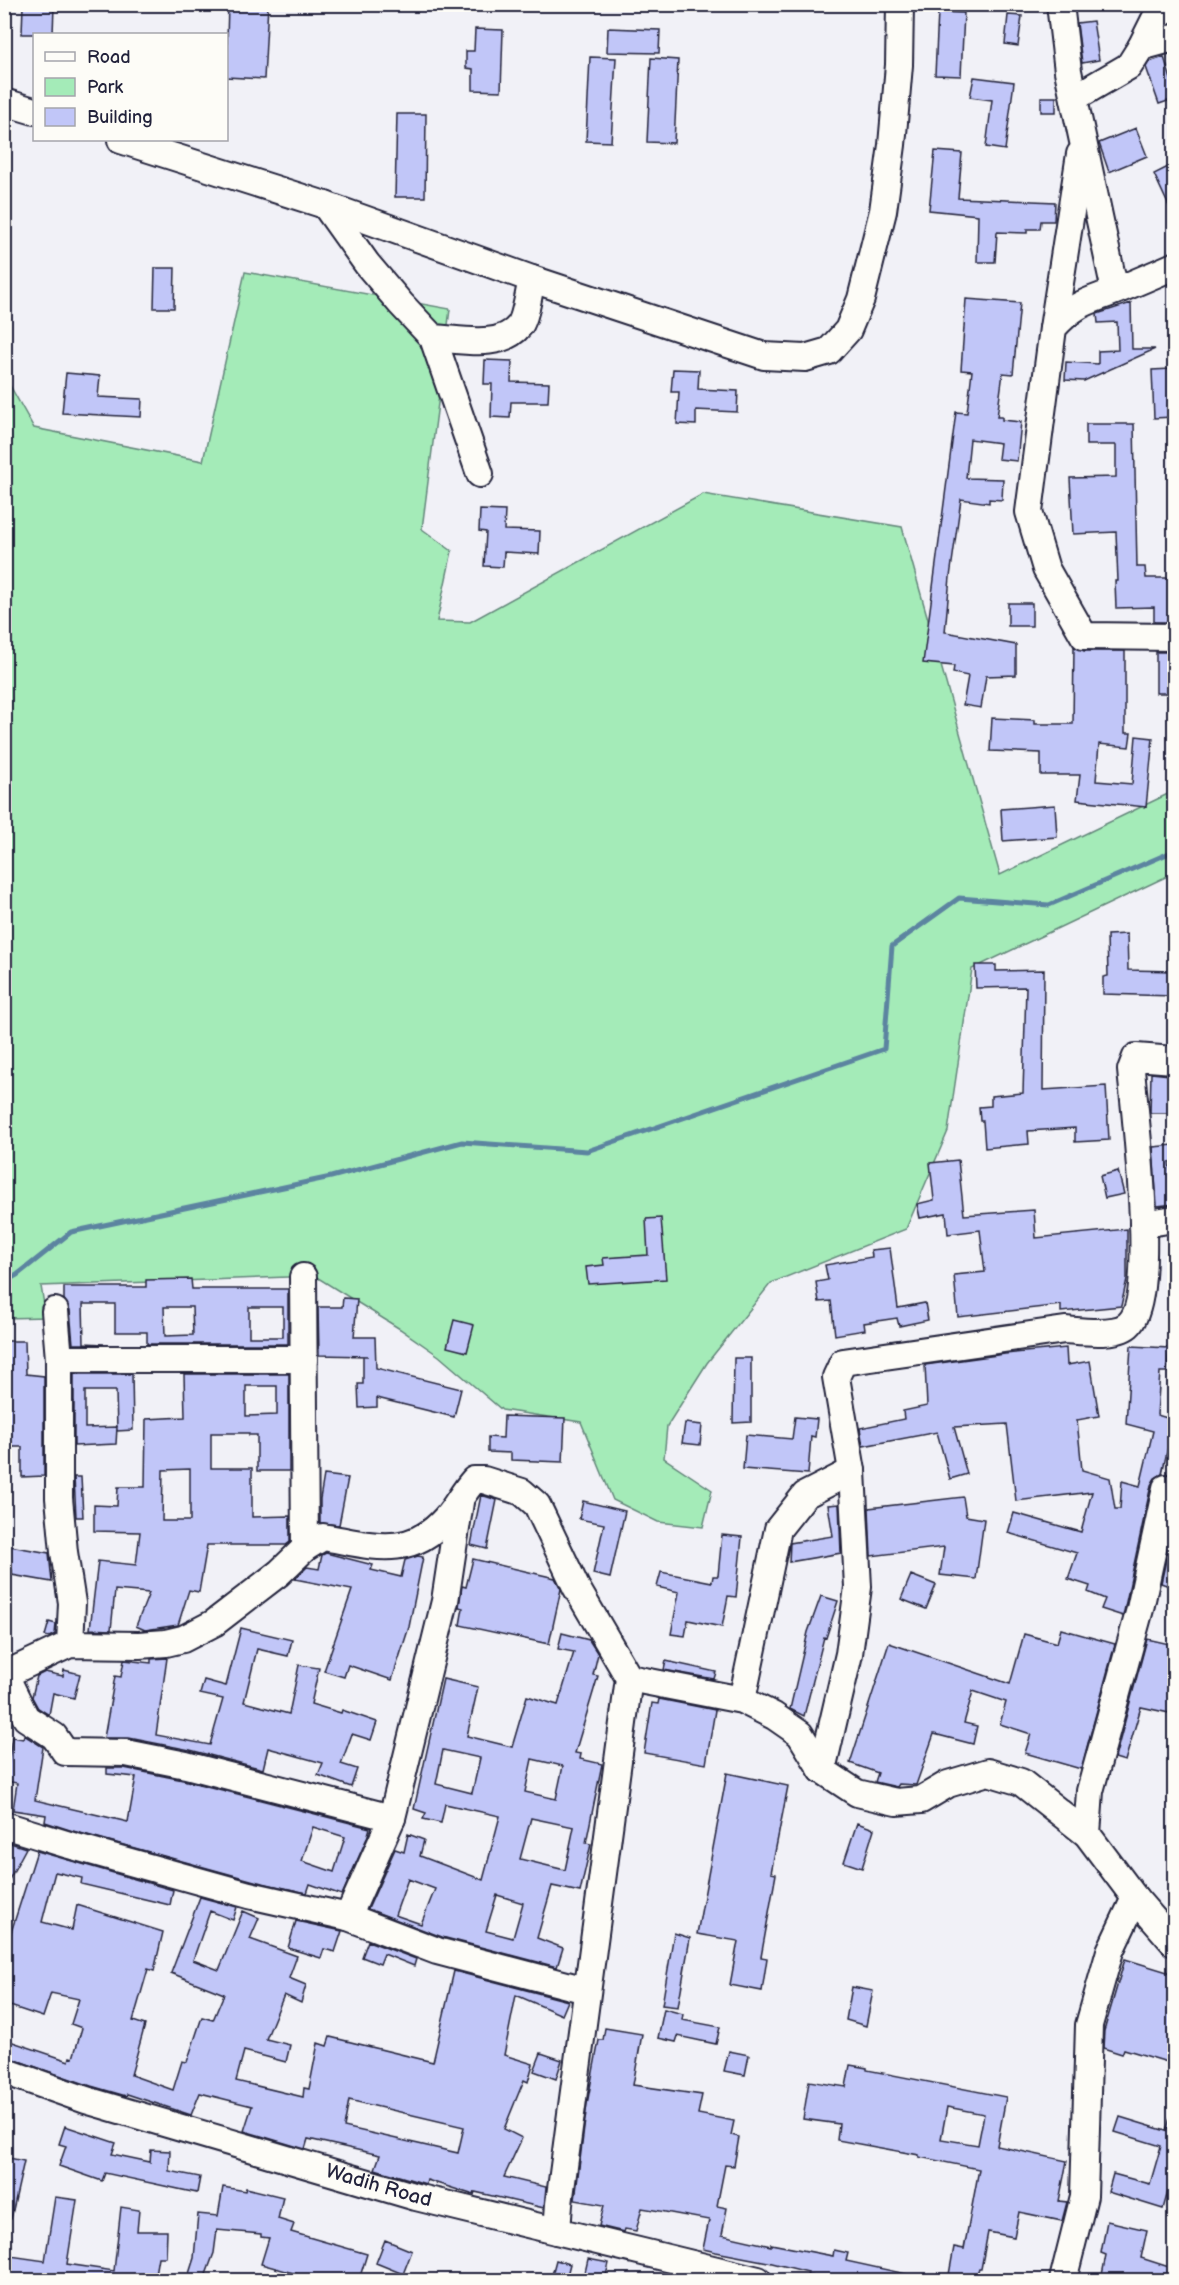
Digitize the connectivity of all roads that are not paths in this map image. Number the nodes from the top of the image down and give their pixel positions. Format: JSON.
{"nodes":[{"id":1,"x":900,"y":4,"type":"edge"},
{"id":2,"x":1060,"y":4,"type":"edge"},
{"id":3,"x":1173,"y":4,"type":"edge"},
{"id":4,"x":1174,"y":38,"type":"edge"},
{"id":5,"x":1142,"y":47,"type":"junction"},
{"id":6,"x":1074,"y":98,"type":"junction"},
{"id":7,"x":4,"y":102,"type":"edge"},
{"id":8,"x":33,"y":111,"type":"edge"},
{"id":9,"x":1082,"y":136,"type":"junction"},
{"id":10,"x":125,"y":141,"type":"edge"},
{"id":11,"x":324,"y":205,"type":"junction"},
{"id":12,"x":1174,"y":266,"type":"edge"},
{"id":13,"x":532,"y":279,"type":"junction"},
{"id":14,"x":1115,"y":291,"type":"junction"},
{"id":15,"x":1053,"y":328,"type":"junction"},
{"id":16,"x":434,"y":338,"type":"junction"},
{"id":17,"x":480,"y":474,"type":"dead end"},
{"id":18,"x":1174,"y":637,"type":"edge"},
{"id":19,"x":1174,"y":1060,"type":"edge"},
{"id":20,"x":1174,"y":1219,"type":"edge"},
{"id":21,"x":1143,"y":1224,"type":"junction"},
{"id":22,"x":303,"y":1277,"type":"dead end"},
{"id":23,"x":55,"y":1311,"type":"dead end"},
{"id":24,"x":59,"y":1359,"type":"junction"},
{"id":25,"x":304,"y":1359,"type":"junction"},
{"id":26,"x":852,"y":1471,"type":"junction"},
{"id":27,"x":1166,"y":1488,"type":"dead end"},
{"id":28,"x":460,"y":1498,"type":"junction"},
{"id":29,"x":305,"y":1548,"type":"junction"},
{"id":30,"x":70,"y":1644,"type":"junction"},
{"id":31,"x":5,"y":1675,"type":"edge"},
{"id":32,"x":629,"y":1678,"type":"junction"},
{"id":33,"x":742,"y":1700,"type":"junction"},
{"id":34,"x":822,"y":1770,"type":"junction"},
{"id":35,"x":392,"y":1818,"type":"junction"},
{"id":36,"x":4,"y":1824,"type":"edge"},
{"id":37,"x":1087,"y":1834,"type":"junction"},
{"id":38,"x":1135,"y":1898,"type":"junction"},
{"id":39,"x":348,"y":1917,"type":"junction"},
{"id":40,"x":1174,"y":1943,"type":"edge"},
{"id":41,"x":586,"y":1990,"type":"junction"},
{"id":42,"x":4,"y":2071,"type":"edge"},
{"id":43,"x":557,"y":2231,"type":"junction"},
{"id":44,"x":758,"y":2280,"type":"edge"},
{"id":45,"x":1063,"y":2280,"type":"edge"}],
"edges":[{"from":1,"to":13,"type":"street"},
{"from":2,"to":6,"type":"street"},
{"from":3,"to":5,"type":"street"},
{"from":4,"to":5,"type":"street"},
{"from":5,"to":6,"type":"street"},
{"from":6,"to":9,"type":"street"},
{"from":7,"to":8,"type":"street"},
{"from":9,"to":14,"type":"street"},
{"from":9,"to":15,"type":"street"},
{"from":10,"to":11,"type":"street"},
{"from":11,"to":13,"type":"street"},
{"from":11,"to":16,"type":"street"},
{"from":12,"to":14,"type":"street"},
{"from":13,"to":16,"type":"street"},
{"from":14,"to":15,"type":"street"},
{"from":15,"to":18,"type":"street"},
{"from":16,"to":17,"type":"street"},
{"from":19,"to":21,"type":"street"},
{"from":20,"to":21,"type":"street"},
{"from":21,"to":26,"type":"street"},
{"from":22,"to":25,"type":"street"},
{"from":23,"to":24,"type":"street"},
{"from":24,"to":25,"type":"street"},
{"from":24,"to":30,"type":"street"},
{"from":25,"to":29,"type":"street"},
{"from":26,"to":33,"type":"street"},
{"from":26,"to":34,"type":"street"},
{"from":27,"to":37,"type":"street"},
{"from":28,"to":29,"type":"street"},
{"from":28,"to":32,"type":"street"},
{"from":28,"to":35,"type":"street"},
{"from":29,"to":30,"type":"street"},
{"from":30,"to":31,"type":"street"},
{"from":31,"to":35,"type":"street"},
{"from":32,"to":33,"type":"street"},
{"from":32,"to":41,"type":"street"},
{"from":33,"to":34,"type":"street"},
{"from":34,"to":37,"type":"street"},
{"from":35,"to":39,"type":"street"},
{"from":36,"to":39,"type":"street"},
{"from":37,"to":38,"type":"street"},
{"from":38,"to":40,"type":"street"},
{"from":38,"to":45,"type":"street"},
{"from":39,"to":41,"type":"street"},
{"from":41,"to":43,"type":"street"},
{"from":42,"to":43,"type":"street","name":"Wadih Road"},
{"from":43,"to":44,"type":"street","name":"Wadih Road"}]}
